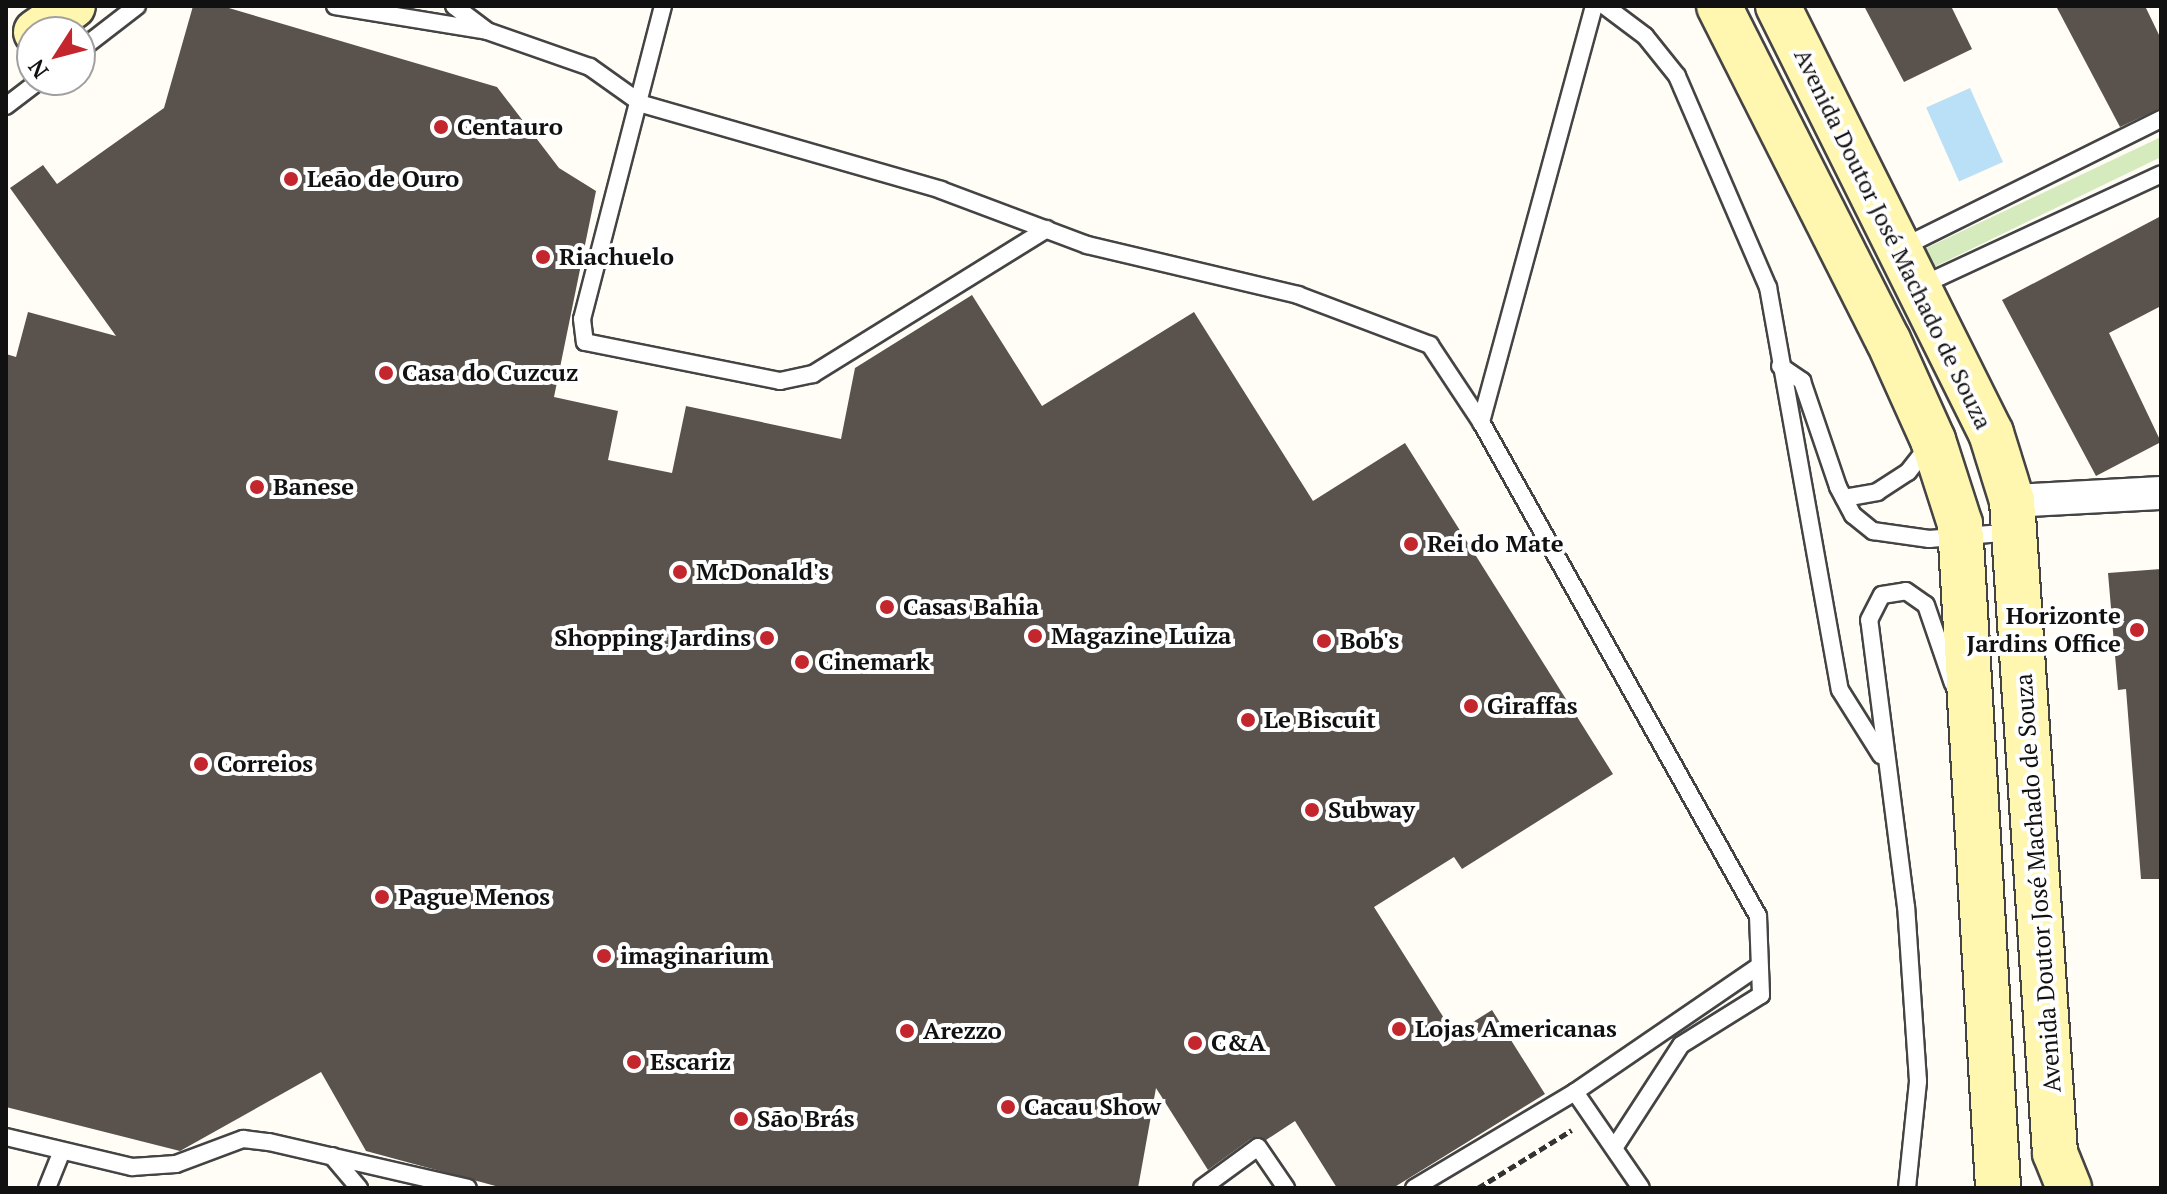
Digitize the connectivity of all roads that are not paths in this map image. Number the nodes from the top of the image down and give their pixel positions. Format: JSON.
{"nodes":[{"id":1,"x":24,"y":6,"type":"edge"},
{"id":2,"x":137,"y":6,"type":"edge"},
{"id":3,"x":335,"y":6,"type":"edge"},
{"id":4,"x":454,"y":6,"type":"edge"},
{"id":5,"x":663,"y":6,"type":"edge"},
{"id":6,"x":1594,"y":6,"type":"edge"},
{"id":7,"x":1605,"y":6,"type":"edge"},
{"id":8,"x":1719,"y":6,"type":"edge"},
{"id":9,"x":1778,"y":6,"type":"edge"},
{"id":10,"x":6,"y":20,"type":"edge"},
{"id":11,"x":487,"y":31,"type":"junction"},
{"id":12,"x":96,"y":38,"type":"edge"},
{"id":13,"x":642,"y":104,"type":"junction"},
{"id":14,"x":2161,"y":119,"type":"edge"},
{"id":15,"x":2161,"y":174,"type":"edge"},
{"id":16,"x":1047,"y":229,"type":"junction"},
{"id":17,"x":1897,"y":249,"type":"junction"},
{"id":18,"x":1917,"y":288,"type":"junction"},
{"id":19,"x":1780,"y":366,"type":"junction"},
{"id":20,"x":1481,"y":422,"type":"junction"},
{"id":21,"x":1933,"y":440,"type":"junction"},
{"id":22,"x":2161,"y":493,"type":"edge"},
{"id":23,"x":1844,"y":498,"type":"junction"},
{"id":24,"x":2015,"y":517,"type":"junction"},
{"id":25,"x":1961,"y":540,"type":"junction"},
{"id":26,"x":1971,"y":733,"type":"junction"},
{"id":27,"x":1881,"y":755,"type":"junction"},
{"id":28,"x":1759,"y":966,"type":"junction"},
{"id":29,"x":1575,"y":1092,"type":"junction"},
{"id":30,"x":6,"y":1137,"type":"edge"},
{"id":31,"x":1616,"y":1145,"type":"junction"},
{"id":32,"x":61,"y":1153,"type":"junction"},
{"id":33,"x":332,"y":1156,"type":"junction"},
{"id":34,"x":47,"y":1188,"type":"edge"},
{"id":35,"x":359,"y":1188,"type":"edge"},
{"id":36,"x":468,"y":1188,"type":"edge"},
{"id":37,"x":1202,"y":1188,"type":"edge"},
{"id":38,"x":1286,"y":1188,"type":"edge"},
{"id":39,"x":1414,"y":1188,"type":"edge"},
{"id":40,"x":1641,"y":1188,"type":"edge"},
{"id":41,"x":1907,"y":1188,"type":"edge"},
{"id":42,"x":1998,"y":1188,"type":"edge"},
{"id":43,"x":2069,"y":1188,"type":"edge"}],
"edges":[{"from":1,"to":10,"type":"street"},
{"from":2,"to":12,"type":"lane"},
{"from":3,"to":11,"type":"lane"},
{"from":4,"to":11,"type":"lane"},
{"from":5,"to":13,"type":"lane"},
{"from":6,"to":20,"type":"lane"},
{"from":7,"to":19,"type":"lane"},
{"from":8,"to":21,"type":"street","name":"Avenida Doutor José Machado de Souza"},
{"from":9,"to":17,"type":"street","name":"Avenida Doutor José Machado de Souza"},
{"from":11,"to":13,"type":"lane"},
{"from":13,"to":16,"type":"lane"},
{"from":13,"to":16,"type":"lane"},
{"from":14,"to":17,"type":"lane"},
{"from":15,"to":18,"type":"lane"},
{"from":16,"to":20,"type":"lane"},
{"from":17,"to":18,"type":"street","name":"Avenida Doutor José Machado de Souza"},
{"from":18,"to":24,"type":"street","name":"Avenida Doutor José Machado de Souza"},
{"from":19,"to":23,"type":"lane"},
{"from":19,"to":27,"type":"lane"},
{"from":20,"to":28,"type":"lane"},
{"from":21,"to":23,"type":"lane"},
{"from":21,"to":25,"type":"street","name":"Avenida Doutor José Machado de Souza"},
{"from":22,"to":24,"type":"street"},
{"from":23,"to":25,"type":"lane"},
{"from":24,"to":25,"type":"lane"},
{"from":24,"to":43,"type":"street","name":"Avenida Doutor José Machado de Souza"},
{"from":25,"to":26,"type":"street","name":"Avenida Doutor José Machado de Souza"},
{"from":26,"to":27,"type":"lane"},
{"from":26,"to":42,"type":"street","name":"Avenida Doutor José Machado de Souza"},
{"from":27,"to":41,"type":"lane"},
{"from":28,"to":29,"type":"lane"},
{"from":28,"to":31,"type":"lane"},
{"from":29,"to":31,"type":"lane"},
{"from":29,"to":39,"type":"lane"},
{"from":30,"to":32,"type":"lane"},
{"from":31,"to":40,"type":"lane"},
{"from":32,"to":33,"type":"lane"},
{"from":32,"to":34,"type":"lane"},
{"from":33,"to":35,"type":"lane"},
{"from":33,"to":36,"type":"lane"},
{"from":37,"to":38,"type":"lane"}]}
